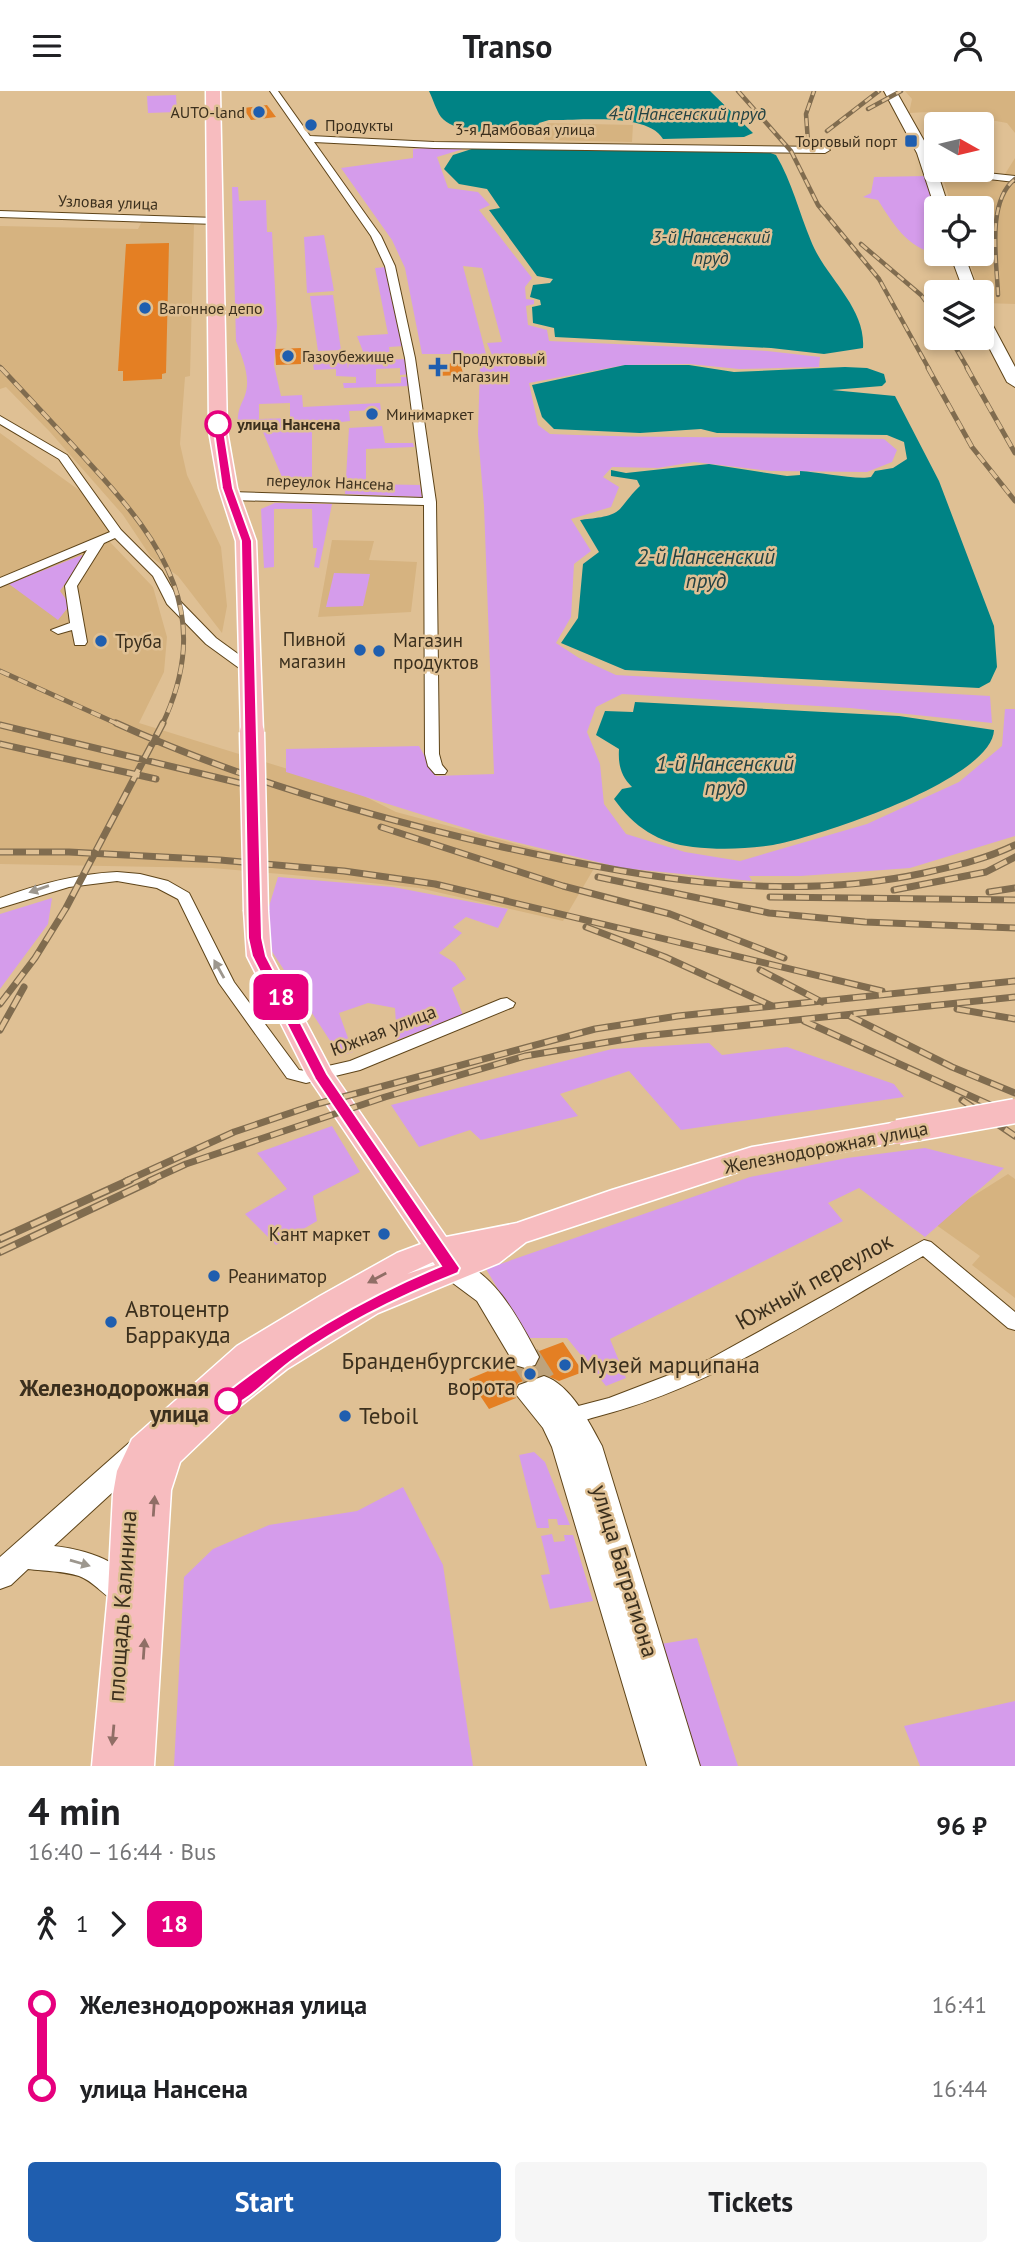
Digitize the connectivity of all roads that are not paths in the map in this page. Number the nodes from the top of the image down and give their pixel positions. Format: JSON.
{"nodes":[{"id":1,"x":213,"y":91,"type":"edge"},
{"id":2,"x":274,"y":91,"type":"edge"},
{"id":3,"x":890,"y":91,"type":"edge"},
{"id":4,"x":309,"y":139,"type":"junction"},
{"id":5,"x":825,"y":150,"type":"dead end"},
{"id":6,"x":924,"y":158,"type":"edge"},
{"id":7,"x":994,"y":177,"type":"edge"},
{"id":8,"x":1015,"y":179,"type":"edge"},
{"id":9,"x":0,"y":215,"type":"edge"},
{"id":10,"x":216,"y":221,"type":"junction"},
{"id":11,"x":994,"y":343,"type":"edge"},
{"id":12,"x":1015,"y":382,"type":"edge"},
{"id":13,"x":0,"y":419,"type":"edge"},
{"id":14,"x":230,"y":496,"type":"junction"},
{"id":15,"x":429,"y":502,"type":"junction"},
{"id":16,"x":117,"y":533,"type":"junction"},
{"id":17,"x":97,"y":543,"type":"junction"},
{"id":18,"x":0,"y":583,"type":"edge"},
{"id":19,"x":77,"y":625,"type":"junction"},
{"id":20,"x":58,"y":630,"type":"dead end"},
{"id":21,"x":80,"y":642,"type":"dead end"},
{"id":22,"x":251,"y":670,"type":"junction"},
{"id":23,"x":440,"y":771,"type":"dead end"},
{"id":24,"x":0,"y":903,"type":"edge"},
{"id":25,"x":507,"y":1003,"type":"dead end"},
{"id":26,"x":313,"y":1076,"type":"junction"},
{"id":27,"x":1015,"y":1111,"type":"edge"},
{"id":28,"x":445,"y":1258,"type":"junction"},
{"id":29,"x":1015,"y":1323,"type":"edge"},
{"id":30,"x":518,"y":1360,"type":"tunnel mouth"},
{"id":31,"x":570,"y":1416,"type":"junction"},
{"id":32,"x":156,"y":1451,"type":"junction"},
{"id":33,"x":24,"y":1556,"type":"junction"},
{"id":34,"x":0,"y":1576,"type":"edge"},
{"id":35,"x":125,"y":1593,"type":"junction"},
{"id":36,"x":110,"y":1766,"type":"edge"},
{"id":37,"x":136,"y":1766,"type":"edge"},
{"id":38,"x":664,"y":1766,"type":"edge"},
{"id":39,"x":683,"y":1766,"type":"edge"}],
"edges":[{"from":1,"to":10,"type":"main road"},
{"from":2,"to":4,"type":"street"},
{"from":3,"to":6,"type":"main road"},
{"from":4,"to":5,"type":"street","name":"3-я Дамбовая улица"},
{"from":4,"to":15,"type":"street"},
{"from":7,"to":8,"type":"street"},
{"from":9,"to":10,"type":"street","name":"Узловая улица"},
{"from":10,"to":14,"type":"main road"},
{"from":11,"to":12,"type":"main road"},
{"from":13,"to":16,"type":"street"},
{"from":14,"to":15,"type":"street","name":"переулок Нансена"},
{"from":14,"to":22,"type":"main road"},
{"from":15,"to":23,"type":"street"},
{"from":16,"to":17,"type":"street"},
{"from":16,"to":22,"type":"street"},
{"from":17,"to":18,"type":"street"},
{"from":17,"to":19,"type":"street"},
{"from":19,"to":20,"type":"street"},
{"from":19,"to":21,"type":"street"},
{"from":22,"to":26,"type":"main road","bridge":true},
{"from":26,"to":24,"type":"street","one_way":true},
{"from":25,"to":26,"type":"street","name":"Южная улица"},
{"from":26,"to":28,"type":"main road"},
{"from":27,"to":28,"type":"main road","name":"Железнодорожная улица","bridge":true},
{"from":28,"to":30,"type":"main road"},
{"from":28,"to":32,"type":"main road","name":"Железнодорожная улица"},
{"from":29,"to":31,"type":"street","name":"Южный переулок"},
{"from":31,"to":38,"type":"main road","name":"улица Багратиона"},
{"from":31,"to":39,"type":"main road","name":"улица Багратиона"},
{"from":32,"to":33,"type":"main road","name":"Железнодорожная улица"},
{"from":32,"to":35,"type":"main road","name":"площадь Калинина"},
{"from":37,"to":32,"type":"main road","name":"площадь Калинина","one_way":true},
{"from":33,"to":34,"type":"street","name":"Железнодорожная улица"},
{"from":33,"to":35,"type":"main road","one_way":true},
{"from":35,"to":36,"type":"main road","name":"площадь Калинина","one_way":true}]}
